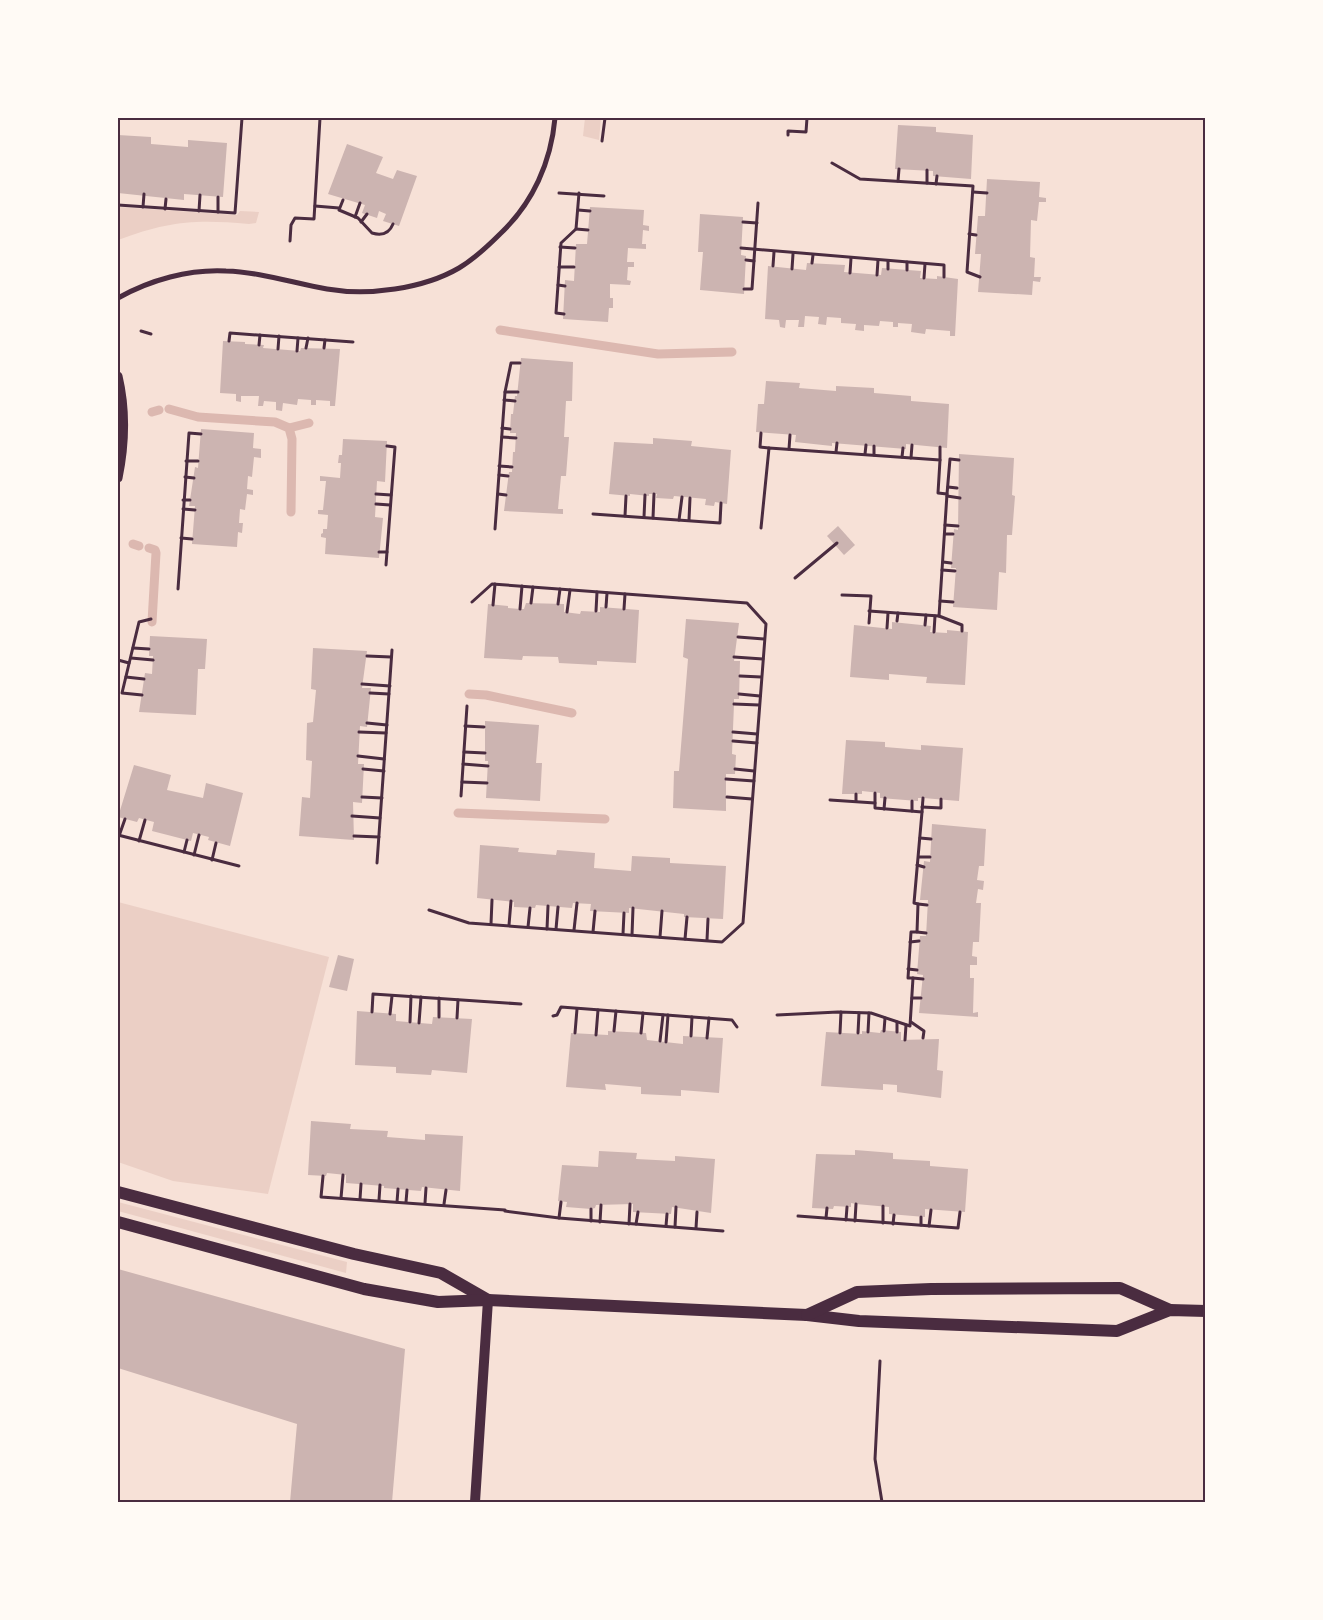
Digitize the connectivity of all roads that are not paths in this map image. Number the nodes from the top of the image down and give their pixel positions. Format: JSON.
{"nodes":[{"id":1,"x":555,"y":118,"type":"edge"},
{"id":2,"x":118,"y":298,"type":"edge"},
{"id":3,"x":118,"y":376,"type":"edge"},
{"id":4,"x":118,"y":478,"type":"edge"},
{"id":5,"x":118,"y":1192,"type":"edge"},
{"id":6,"x":118,"y":1222,"type":"edge"},
{"id":7,"x":488,"y":1300,"type":"junction"},
{"id":8,"x":1170,"y":1310,"type":"junction"},
{"id":9,"x":1206,"y":1311,"type":"edge"},
{"id":10,"x":806,"y":1315,"type":"junction"},
{"id":11,"x":475,"y":1502,"type":"edge"}],
"edges":[{"from":1,"to":2,"type":"street"},
{"from":3,"to":4,"type":"street"},
{"from":5,"to":7,"type":"main road"},
{"from":6,"to":7,"type":"main road"},
{"from":7,"to":10,"type":"main road"},
{"from":7,"to":11,"type":"main road"},
{"from":8,"to":9,"type":"main road"},
{"from":8,"to":10,"type":"main road"},
{"from":8,"to":10,"type":"main road"}]}
